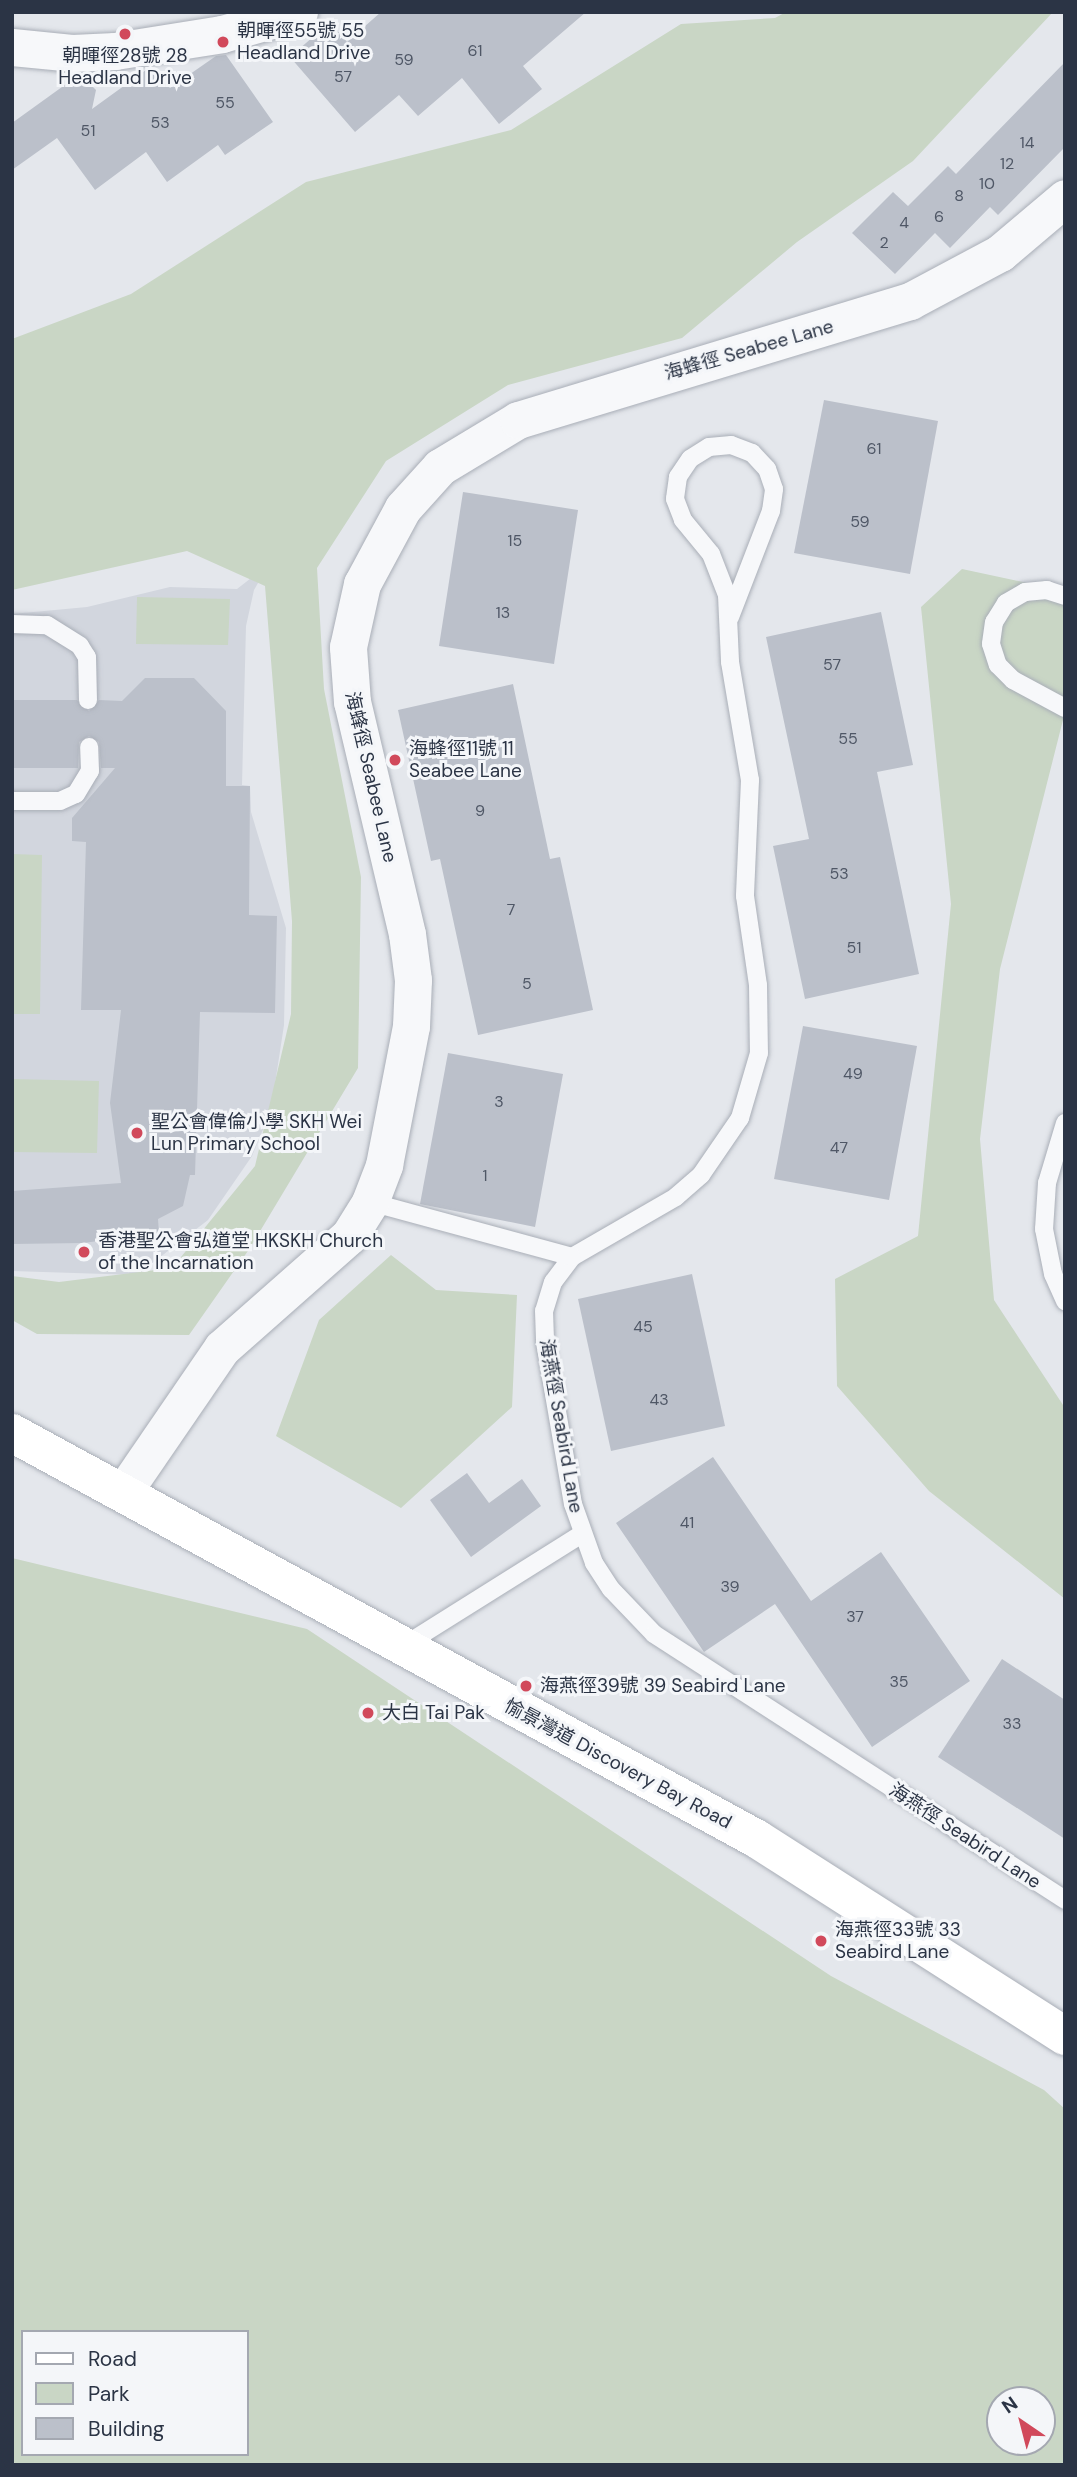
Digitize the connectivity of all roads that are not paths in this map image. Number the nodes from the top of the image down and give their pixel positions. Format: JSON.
{"nodes":[{"id":1,"x":299,"y":12,"type":"edge"},
{"id":2,"x":12,"y":47,"type":"edge"},
{"id":3,"x":1065,"y":198,"type":"edge"},
{"id":4,"x":1065,"y":596,"type":"edge"},
{"id":5,"x":730,"y":617,"type":"junction"},
{"id":6,"x":12,"y":624,"type":"edge"},
{"id":7,"x":88,"y":701,"type":"dead end"},
{"id":8,"x":1065,"y":708,"type":"edge"},
{"id":9,"x":89,"y":747,"type":"dead end"},
{"id":10,"x":12,"y":801,"type":"edge"},
{"id":11,"x":1065,"y":1123,"type":"edge"},
{"id":12,"x":370,"y":1202,"type":"junction"},
{"id":13,"x":572,"y":1257,"type":"junction"},
{"id":14,"x":1065,"y":1301,"type":"edge"},
{"id":15,"x":12,"y":1433,"type":"edge"},
{"id":16,"x":124,"y":1491,"type":"junction"},
{"id":17,"x":582,"y":1534,"type":"junction"},
{"id":18,"x":405,"y":1645,"type":"junction"},
{"id":19,"x":1065,"y":1900,"type":"edge"},
{"id":20,"x":1065,"y":2036,"type":"edge"}],
"edges":[{"from":1,"to":2,"type":"street"},
{"from":3,"to":12,"type":"street","name":"海蜂徑 Seabee Lane"},
{"from":4,"to":8,"type":"lane"},
{"from":5,"to":5,"type":"lane","name":"海燕徑 Seabird Lane"},
{"from":5,"to":13,"type":"lane","name":"海燕徑 Seabird Lane"},
{"from":6,"to":7,"type":"lane"},
{"from":9,"to":10,"type":"lane"},
{"from":11,"to":14,"type":"lane"},
{"from":12,"to":13,"type":"lane"},
{"from":12,"to":16,"type":"street","name":"海蜂徑 Seabee Lane"},
{"from":13,"to":17,"type":"lane","name":"海燕徑 Seabird Lane"},
{"from":15,"to":16,"type":"street","name":"愉景灣道 Discovery Bay Road"},
{"from":16,"to":18,"type":"street","name":"愉景灣道 Discovery Bay Road"},
{"from":17,"to":18,"type":"lane","name":"海燕徑 Seabird Lane"},
{"from":17,"to":19,"type":"lane","name":"海燕徑 Seabird Lane"},
{"from":18,"to":20,"type":"street","name":"愉景灣道 Discovery Bay Road"}]}
